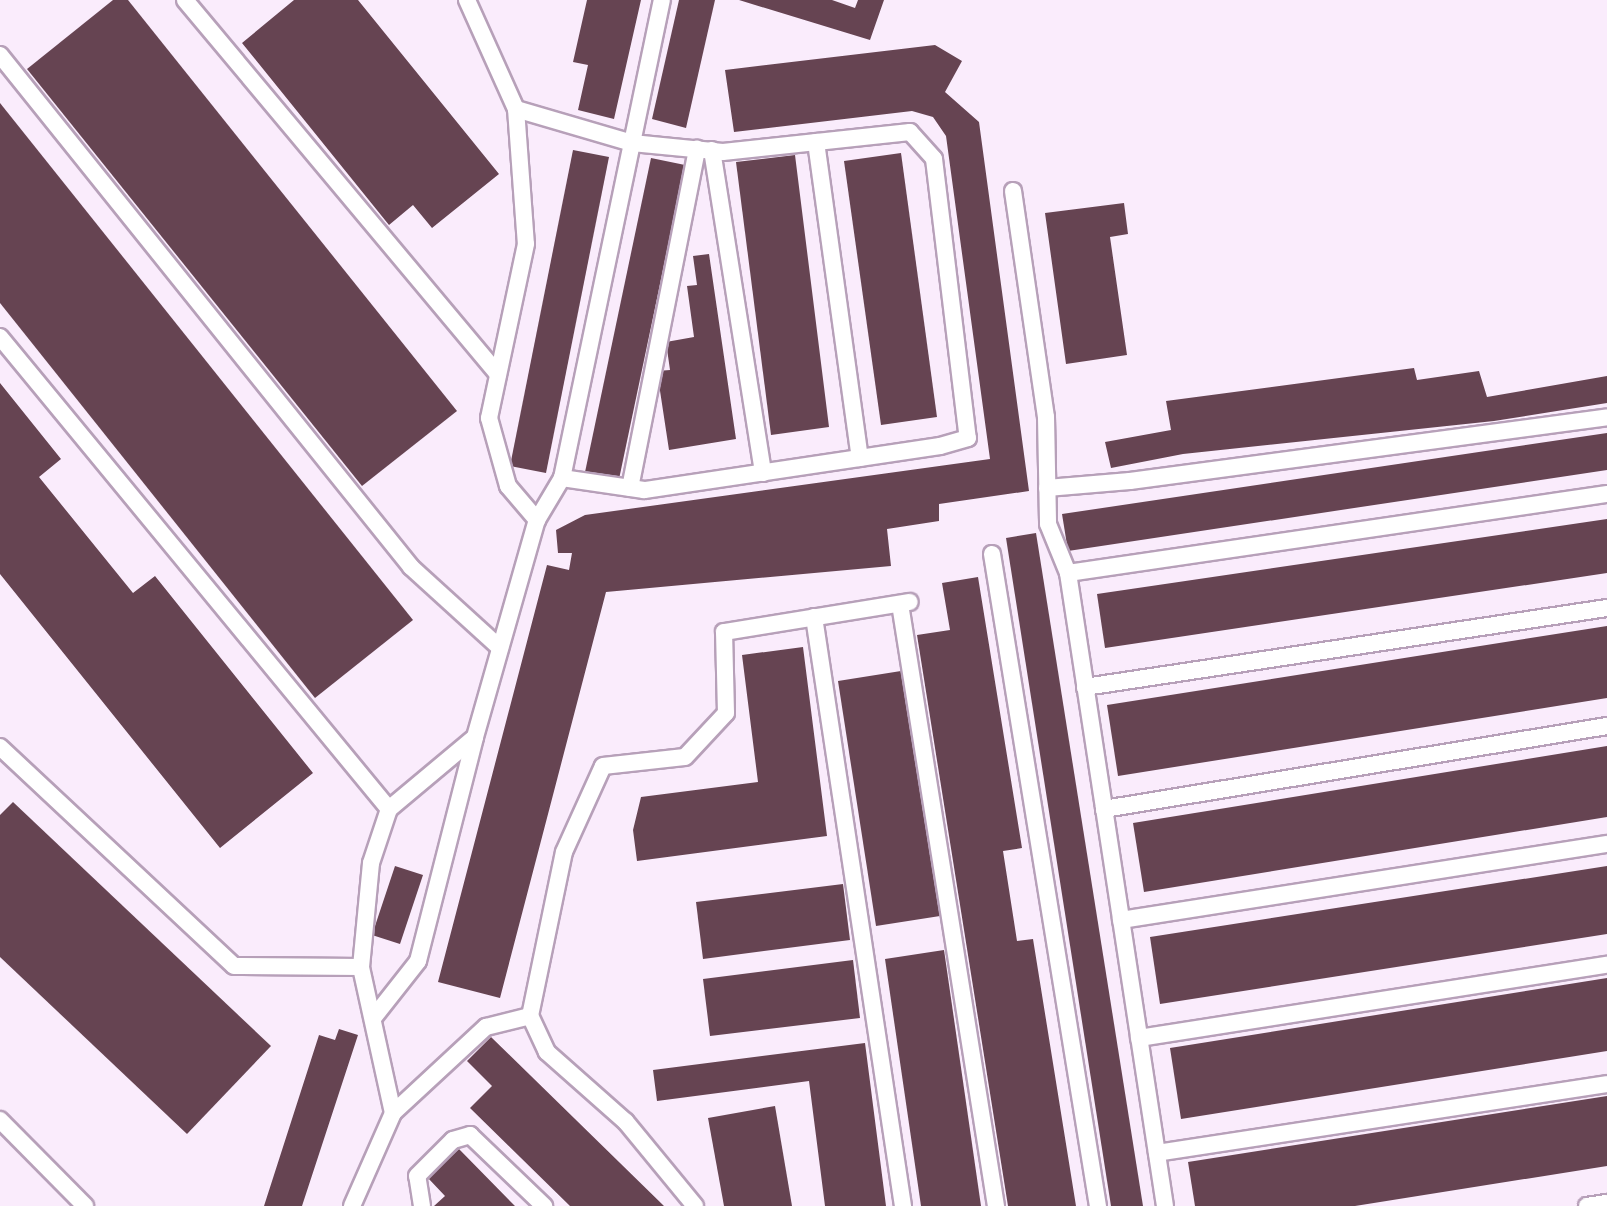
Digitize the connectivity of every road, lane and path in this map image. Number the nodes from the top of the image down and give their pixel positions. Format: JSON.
{"nodes":[{"id":1,"x":185,"y":0,"type":"edge"},
{"id":2,"x":467,"y":0,"type":"edge"},
{"id":3,"x":662,"y":0,"type":"edge"},
{"id":4,"x":0,"y":55,"type":"edge"},
{"id":5,"x":516,"y":109,"type":"junction"},
{"id":6,"x":816,"y":142,"type":"junction"},
{"id":7,"x":632,"y":143,"type":"junction"},
{"id":8,"x":704,"y":150,"type":"junction"},
{"id":9,"x":1013,"y":191,"type":"dead end"},
{"id":10,"x":0,"y":337,"type":"edge"},
{"id":11,"x":498,"y":374,"type":"junction"},
{"id":12,"x":1607,"y":417,"type":"edge"},
{"id":13,"x":860,"y":458,"type":"junction"},
{"id":14,"x":763,"y":473,"type":"junction"},
{"id":15,"x":562,"y":478,"type":"junction"},
{"id":16,"x":630,"y":488,"type":"junction"},
{"id":17,"x":1047,"y":488,"type":"junction"},
{"id":18,"x":1607,"y":494,"type":"edge"},
{"id":19,"x":537,"y":520,"type":"junction"},
{"id":20,"x":992,"y":554,"type":"dead end"},
{"id":21,"x":1068,"y":573,"type":"junction"},
{"id":22,"x":1607,"y":608,"type":"edge"},
{"id":23,"x":814,"y":617,"type":"junction"},
{"id":24,"x":500,"y":648,"type":"junction"},
{"id":25,"x":1085,"y":687,"type":"junction"},
{"id":26,"x":1607,"y":726,"type":"edge"},
{"id":27,"x":475,"y":737,"type":"junction"},
{"id":28,"x":0,"y":747,"type":"edge"},
{"id":29,"x":389,"y":809,"type":"junction"},
{"id":30,"x":1104,"y":809,"type":"junction"},
{"id":31,"x":1607,"y":844,"type":"edge"},
{"id":32,"x":1121,"y":920,"type":"junction"},
{"id":33,"x":1607,"y":965,"type":"edge"},
{"id":34,"x":361,"y":967,"type":"junction"},
{"id":35,"x":530,"y":1016,"type":"junction"},
{"id":36,"x":374,"y":1017,"type":"junction"},
{"id":37,"x":1139,"y":1038,"type":"junction"},
{"id":38,"x":1607,"y":1084,"type":"edge"},
{"id":39,"x":393,"y":1113,"type":"junction"},
{"id":40,"x":0,"y":1120,"type":"edge"},
{"id":41,"x":1157,"y":1153,"type":"junction"},
{"id":42,"x":1607,"y":1203,"type":"edge"},
{"id":43,"x":85,"y":1206,"type":"edge"},
{"id":44,"x":352,"y":1206,"type":"edge"},
{"id":45,"x":422,"y":1206,"type":"edge"},
{"id":46,"x":544,"y":1206,"type":"edge"},
{"id":47,"x":695,"y":1206,"type":"edge"},
{"id":48,"x":903,"y":1206,"type":"edge"},
{"id":49,"x":996,"y":1206,"type":"edge"},
{"id":50,"x":1098,"y":1206,"type":"edge"},
{"id":51,"x":1166,"y":1206,"type":"edge"},
{"id":52,"x":1587,"y":1206,"type":"edge"}],
"edges":[{"from":1,"to":11,"type":"lane"},
{"from":2,"to":5,"type":"lane"},
{"from":3,"to":7,"type":"lane"},
{"from":4,"to":24,"type":"lane"},
{"from":5,"to":7,"type":"lane"},
{"from":5,"to":11,"type":"lane"},
{"from":6,"to":8,"type":"lane"},
{"from":6,"to":13,"type":"lane"},
{"from":6,"to":13,"type":"lane"},
{"from":7,"to":8,"type":"lane"},
{"from":7,"to":15,"type":"lane"},
{"from":8,"to":14,"type":"lane"},
{"from":8,"to":16,"type":"lane"},
{"from":9,"to":17,"type":"lane"},
{"from":10,"to":29,"type":"lane"},
{"from":11,"to":19,"type":"lane"},
{"from":12,"to":17,"type":"lane"},
{"from":13,"to":14,"type":"lane"},
{"from":14,"to":16,"type":"lane"},
{"from":15,"to":16,"type":"lane"},
{"from":15,"to":19,"type":"lane"},
{"from":17,"to":21,"type":"lane"},
{"from":18,"to":21,"type":"lane"},
{"from":19,"to":24,"type":"lane"},
{"from":20,"to":50,"type":"lane"},
{"from":21,"to":25,"type":"lane"},
{"from":22,"to":25,"type":"lane"},
{"from":23,"to":35,"type":"lane"},
{"from":23,"to":48,"type":"lane"},
{"from":23,"to":49,"type":"lane"},
{"from":24,"to":27,"type":"lane"},
{"from":25,"to":30,"type":"lane"},
{"from":26,"to":30,"type":"lane"},
{"from":27,"to":29,"type":"lane"},
{"from":27,"to":36,"type":"lane"},
{"from":28,"to":34,"type":"lane"},
{"from":29,"to":34,"type":"lane"},
{"from":30,"to":32,"type":"lane"},
{"from":31,"to":32,"type":"lane"},
{"from":32,"to":37,"type":"lane"},
{"from":33,"to":37,"type":"lane"},
{"from":34,"to":36,"type":"lane"},
{"from":35,"to":39,"type":"lane"},
{"from":35,"to":47,"type":"lane"},
{"from":36,"to":39,"type":"lane"},
{"from":37,"to":41,"type":"lane"},
{"from":38,"to":41,"type":"lane"},
{"from":39,"to":44,"type":"lane"},
{"from":40,"to":43,"type":"lane"},
{"from":41,"to":51,"type":"lane"},
{"from":42,"to":52,"type":"lane"},
{"from":45,"to":46,"type":"lane"}]}
